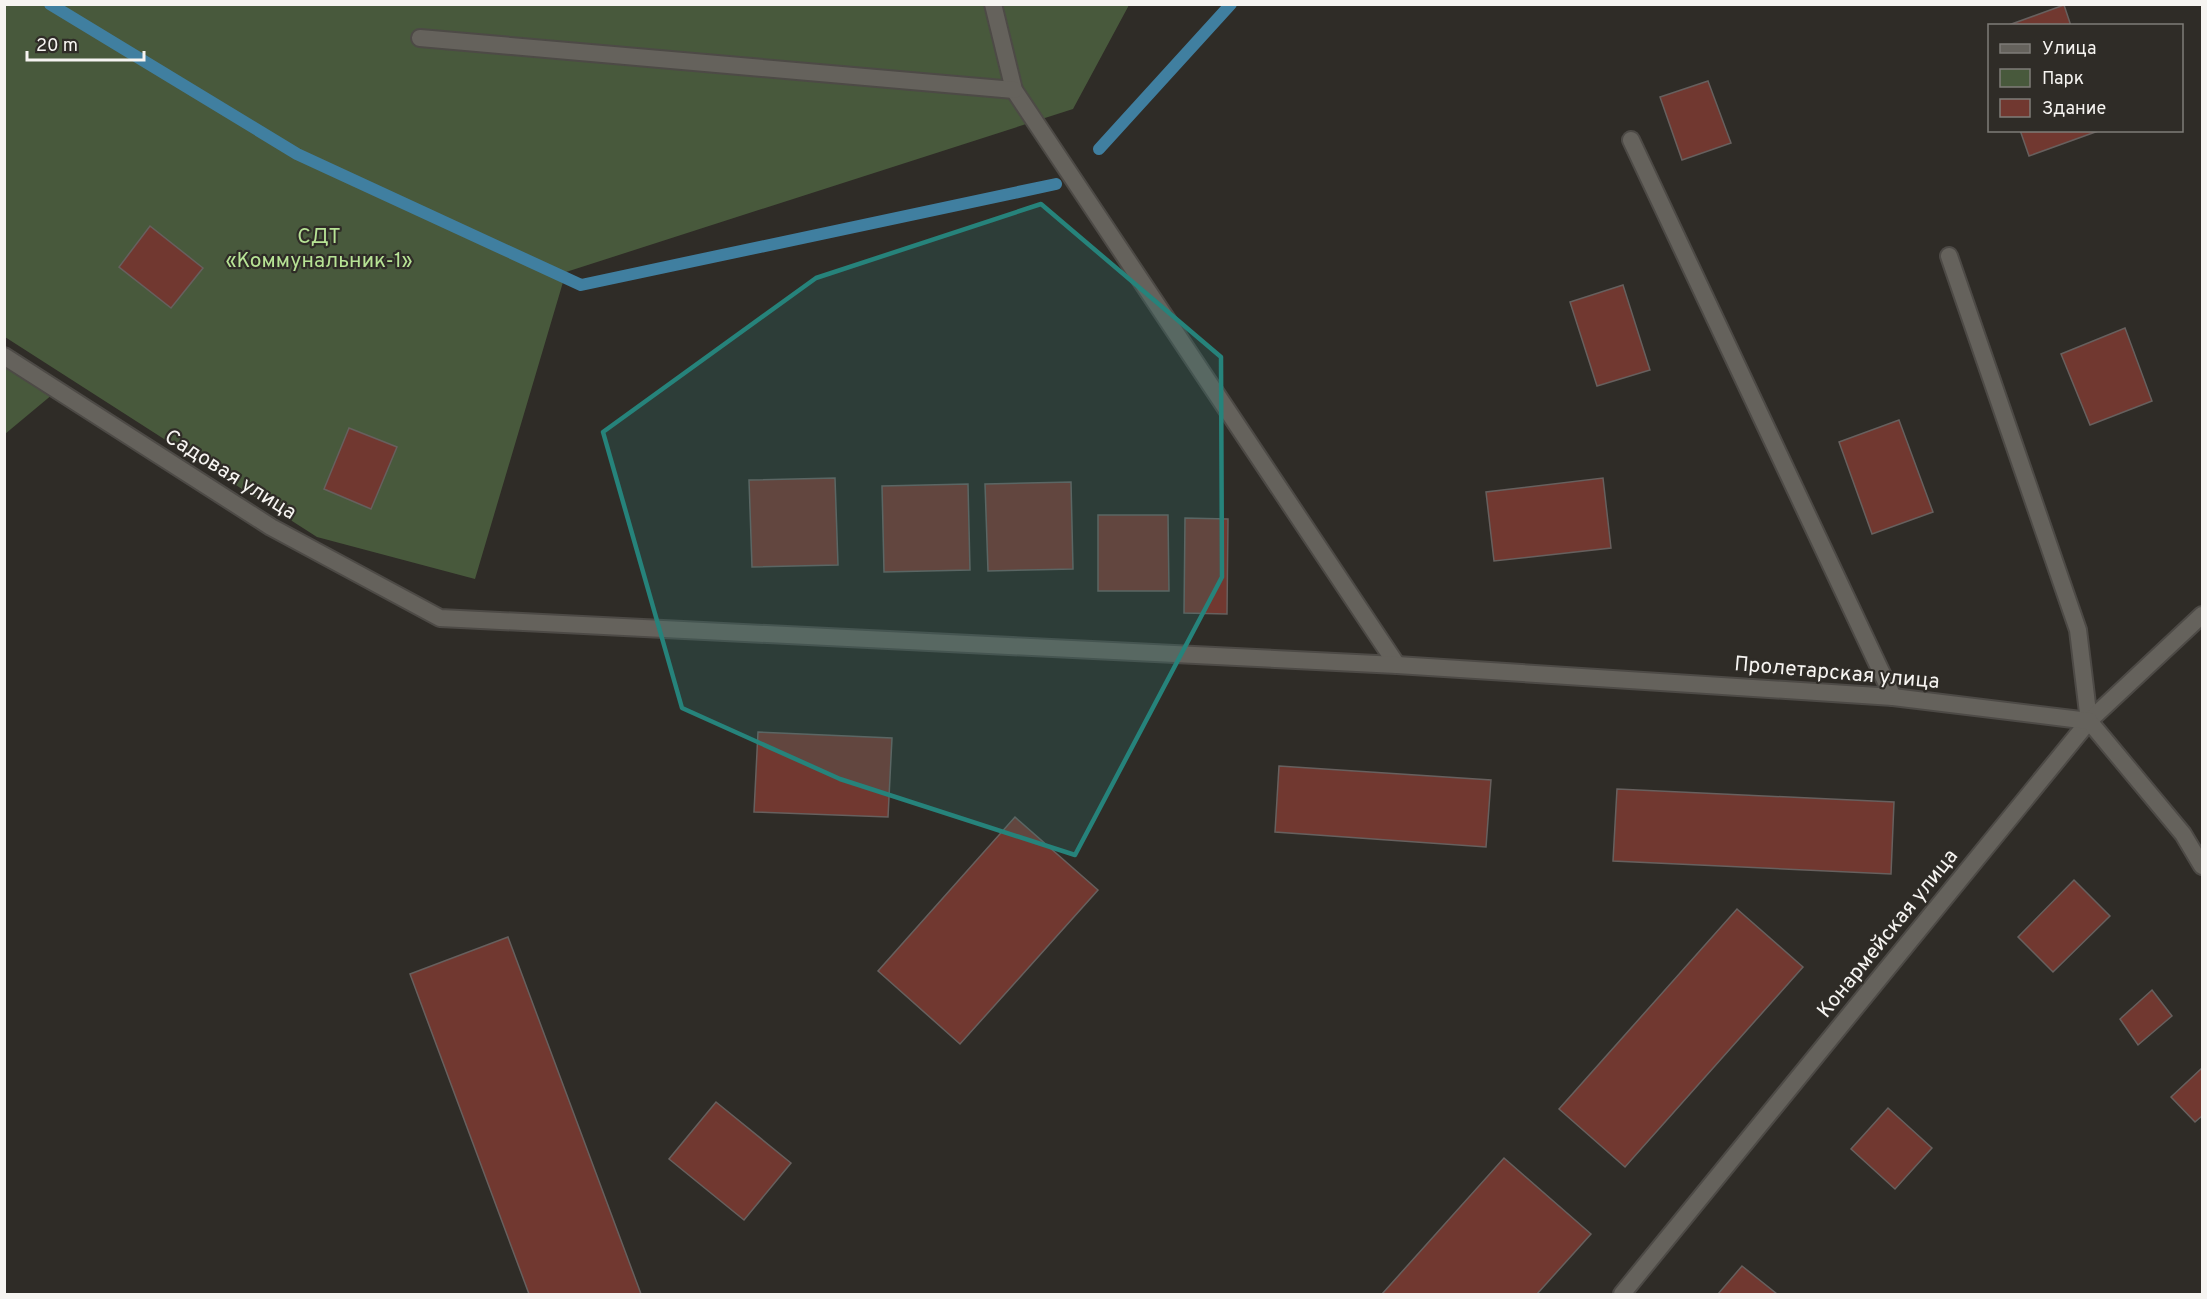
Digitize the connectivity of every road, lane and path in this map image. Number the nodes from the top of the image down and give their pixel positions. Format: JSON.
{"nodes":[{"id":1,"x":993,"y":4,"type":"edge"},
{"id":2,"x":420,"y":38,"type":"dead end"},
{"id":3,"x":1014,"y":90,"type":"junction"},
{"id":4,"x":1631,"y":140,"type":"dead end"},
{"id":5,"x":1949,"y":256,"type":"dead end"},
{"id":6,"x":4,"y":356,"type":"edge"},
{"id":7,"x":2202,"y":615,"type":"edge"},
{"id":8,"x":440,"y":618,"type":"joint"},
{"id":9,"x":1397,"y":665,"type":"junction"},
{"id":10,"x":1893,"y":697,"type":"junction"},
{"id":11,"x":2089,"y":722,"type":"junction"},
{"id":12,"x":2202,"y":866,"type":"edge"},
{"id":13,"x":1622,"y":1294,"type":"edge"}],
"edges":[{"from":1,"to":3,"type":"street"},
{"from":2,"to":3,"type":"street"},
{"from":3,"to":9,"type":"street"},
{"from":4,"to":10,"type":"street"},
{"from":5,"to":11,"type":"street"},
{"from":6,"to":8,"type":"street","name":"Садовая улица"},
{"from":7,"to":11,"type":"street","name":"Конармейская улица"},
{"from":8,"to":9,"type":"street","name":"Пролетарская улица"},
{"from":9,"to":10,"type":"street","name":"Пролетарская улица"},
{"from":10,"to":11,"type":"street","name":"Пролетарская улица"},
{"from":11,"to":12,"type":"street"},
{"from":11,"to":13,"type":"street","name":"Конармейская улица"}]}
